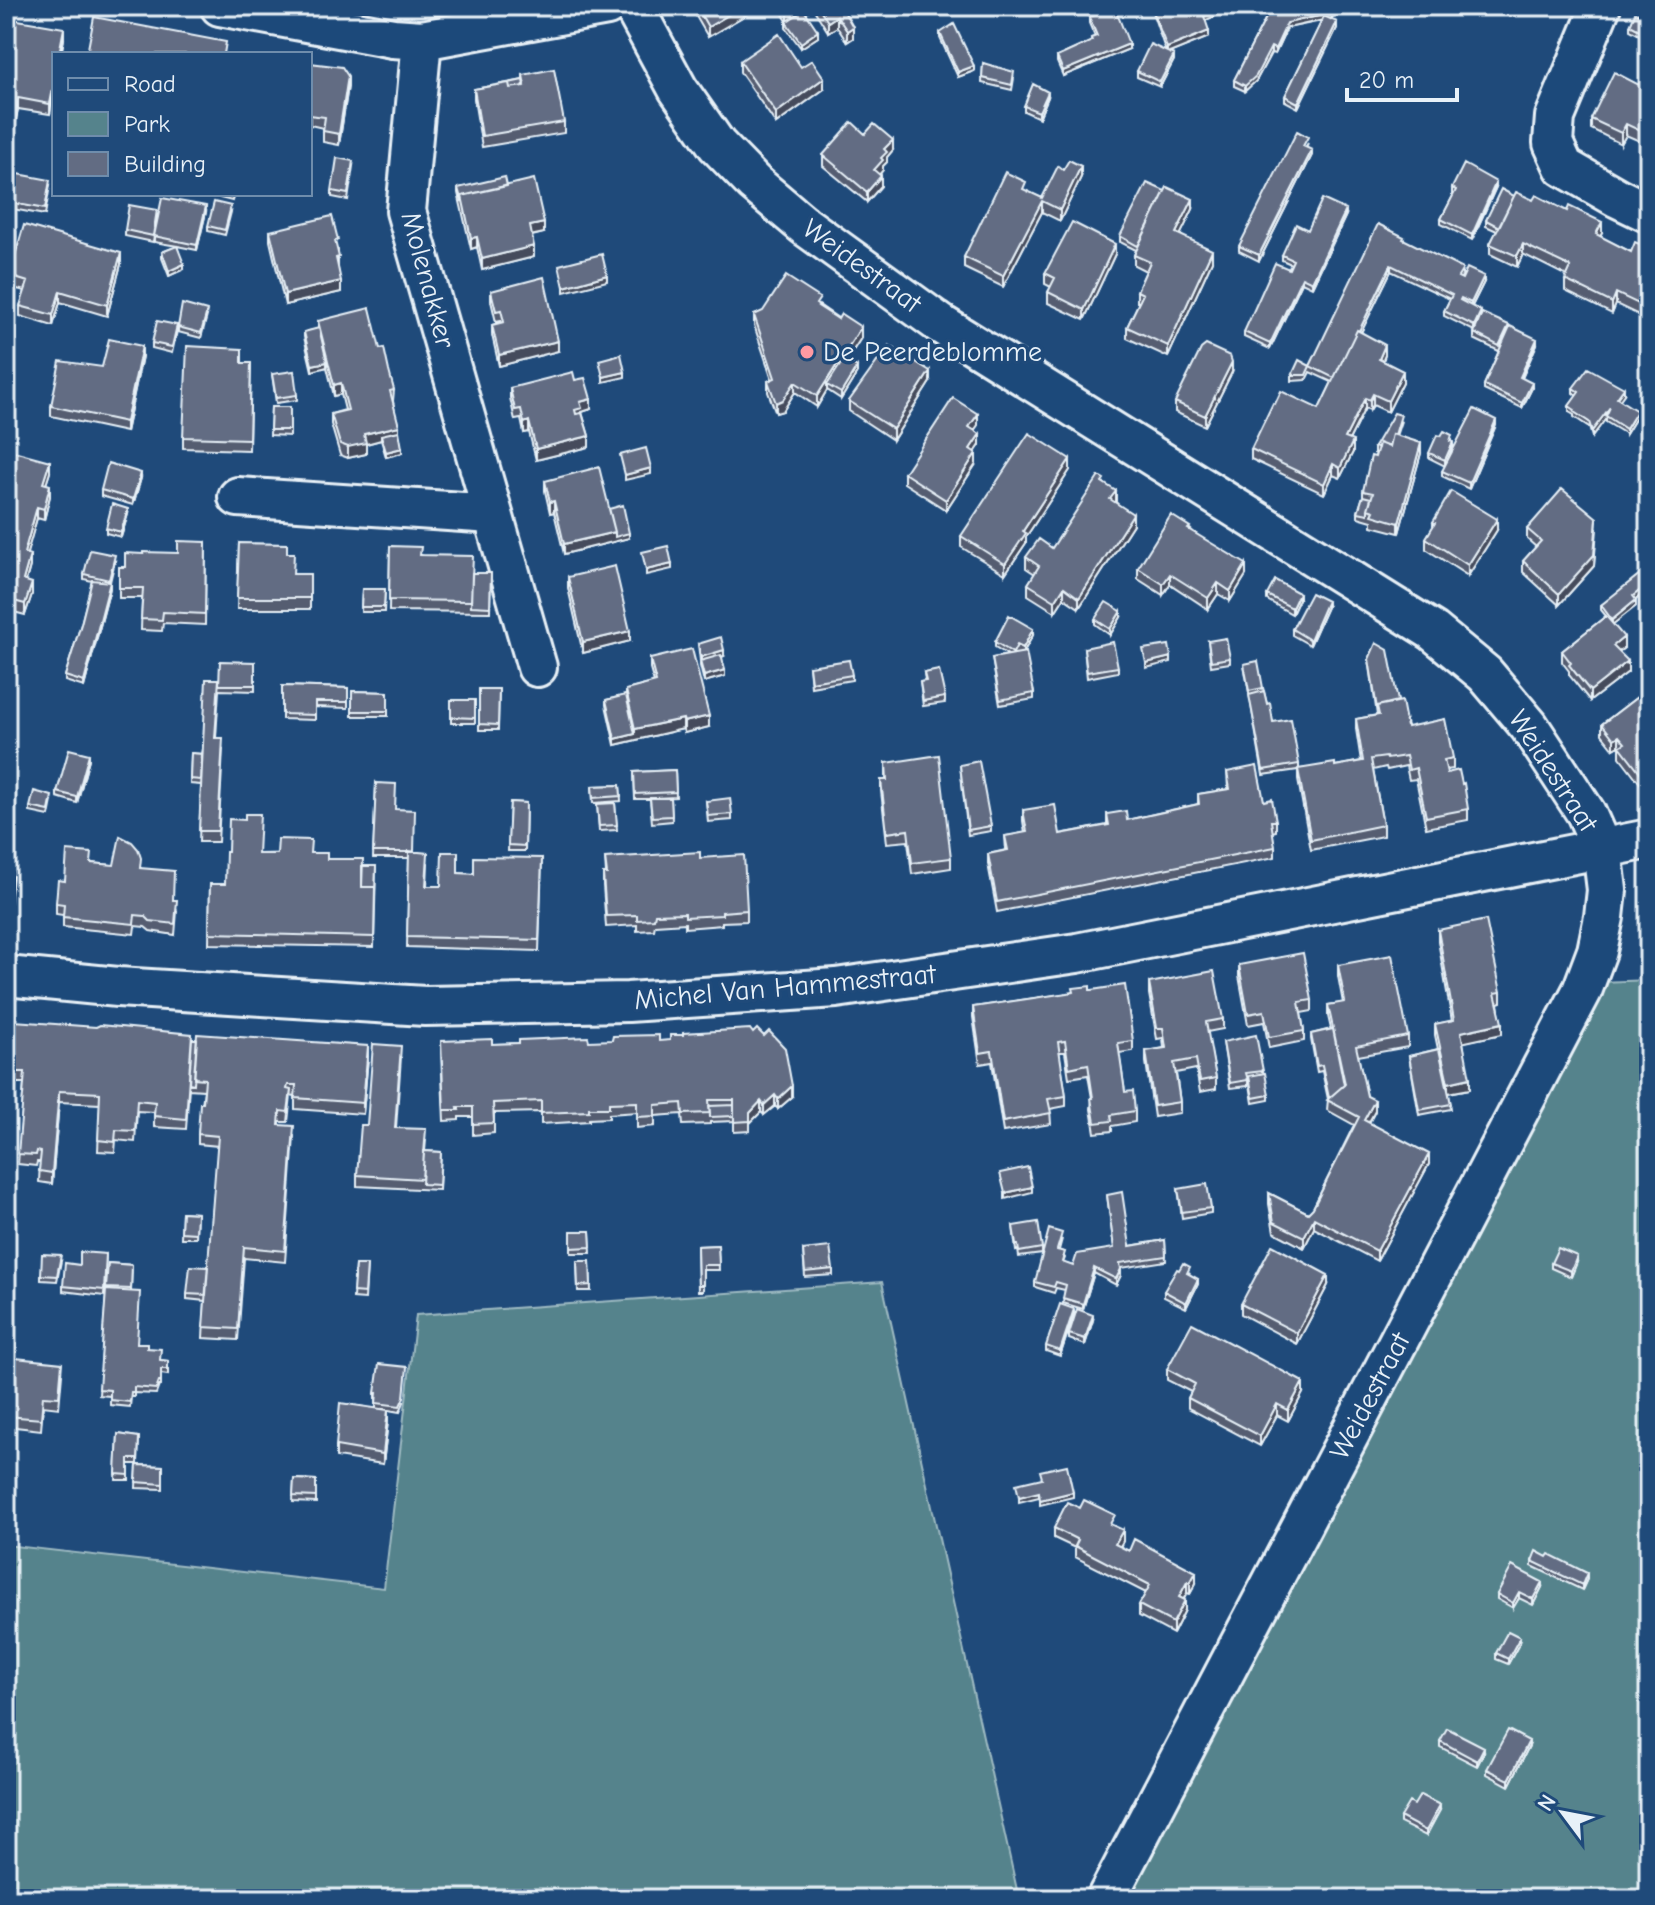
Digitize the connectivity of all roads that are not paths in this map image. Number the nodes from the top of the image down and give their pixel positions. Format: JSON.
{"nodes":[{"id":1,"x":220,"y":6,"type":"edge"},
{"id":2,"x":607,"y":6,"type":"edge"},
{"id":3,"x":633,"y":6,"type":"edge"},
{"id":4,"x":1601,"y":6,"type":"edge"},
{"id":5,"x":422,"y":40,"type":"junction"},
{"id":6,"x":1649,"y":213,"type":"edge"},
{"id":7,"x":238,"y":497,"type":"dead end"},
{"id":8,"x":493,"y":514,"type":"junction"},
{"id":9,"x":537,"y":667,"type":"dead end"},
{"id":10,"x":1649,"y":839,"type":"edge"},
{"id":11,"x":1602,"y":849,"type":"junction"},
{"id":12,"x":6,"y":976,"type":"edge"},
{"id":13,"x":1106,"y":1899,"type":"edge"}],
"edges":[{"from":1,"to":5,"type":"street"},
{"from":2,"to":5,"type":"street"},
{"from":3,"to":11,"type":"street","name":"Weidestraat"},
{"from":4,"to":6,"type":"street"},
{"from":5,"to":8,"type":"street","name":"Molenakker"},
{"from":7,"to":8,"type":"street"},
{"from":8,"to":9,"type":"street","name":"Molenakker"},
{"from":10,"to":11,"type":"street","name":"Michel Van Hammestraat"},
{"from":11,"to":12,"type":"street","name":"Michel Van Hammestraat"},
{"from":11,"to":13,"type":"street","name":"Weidestraat"}]}
